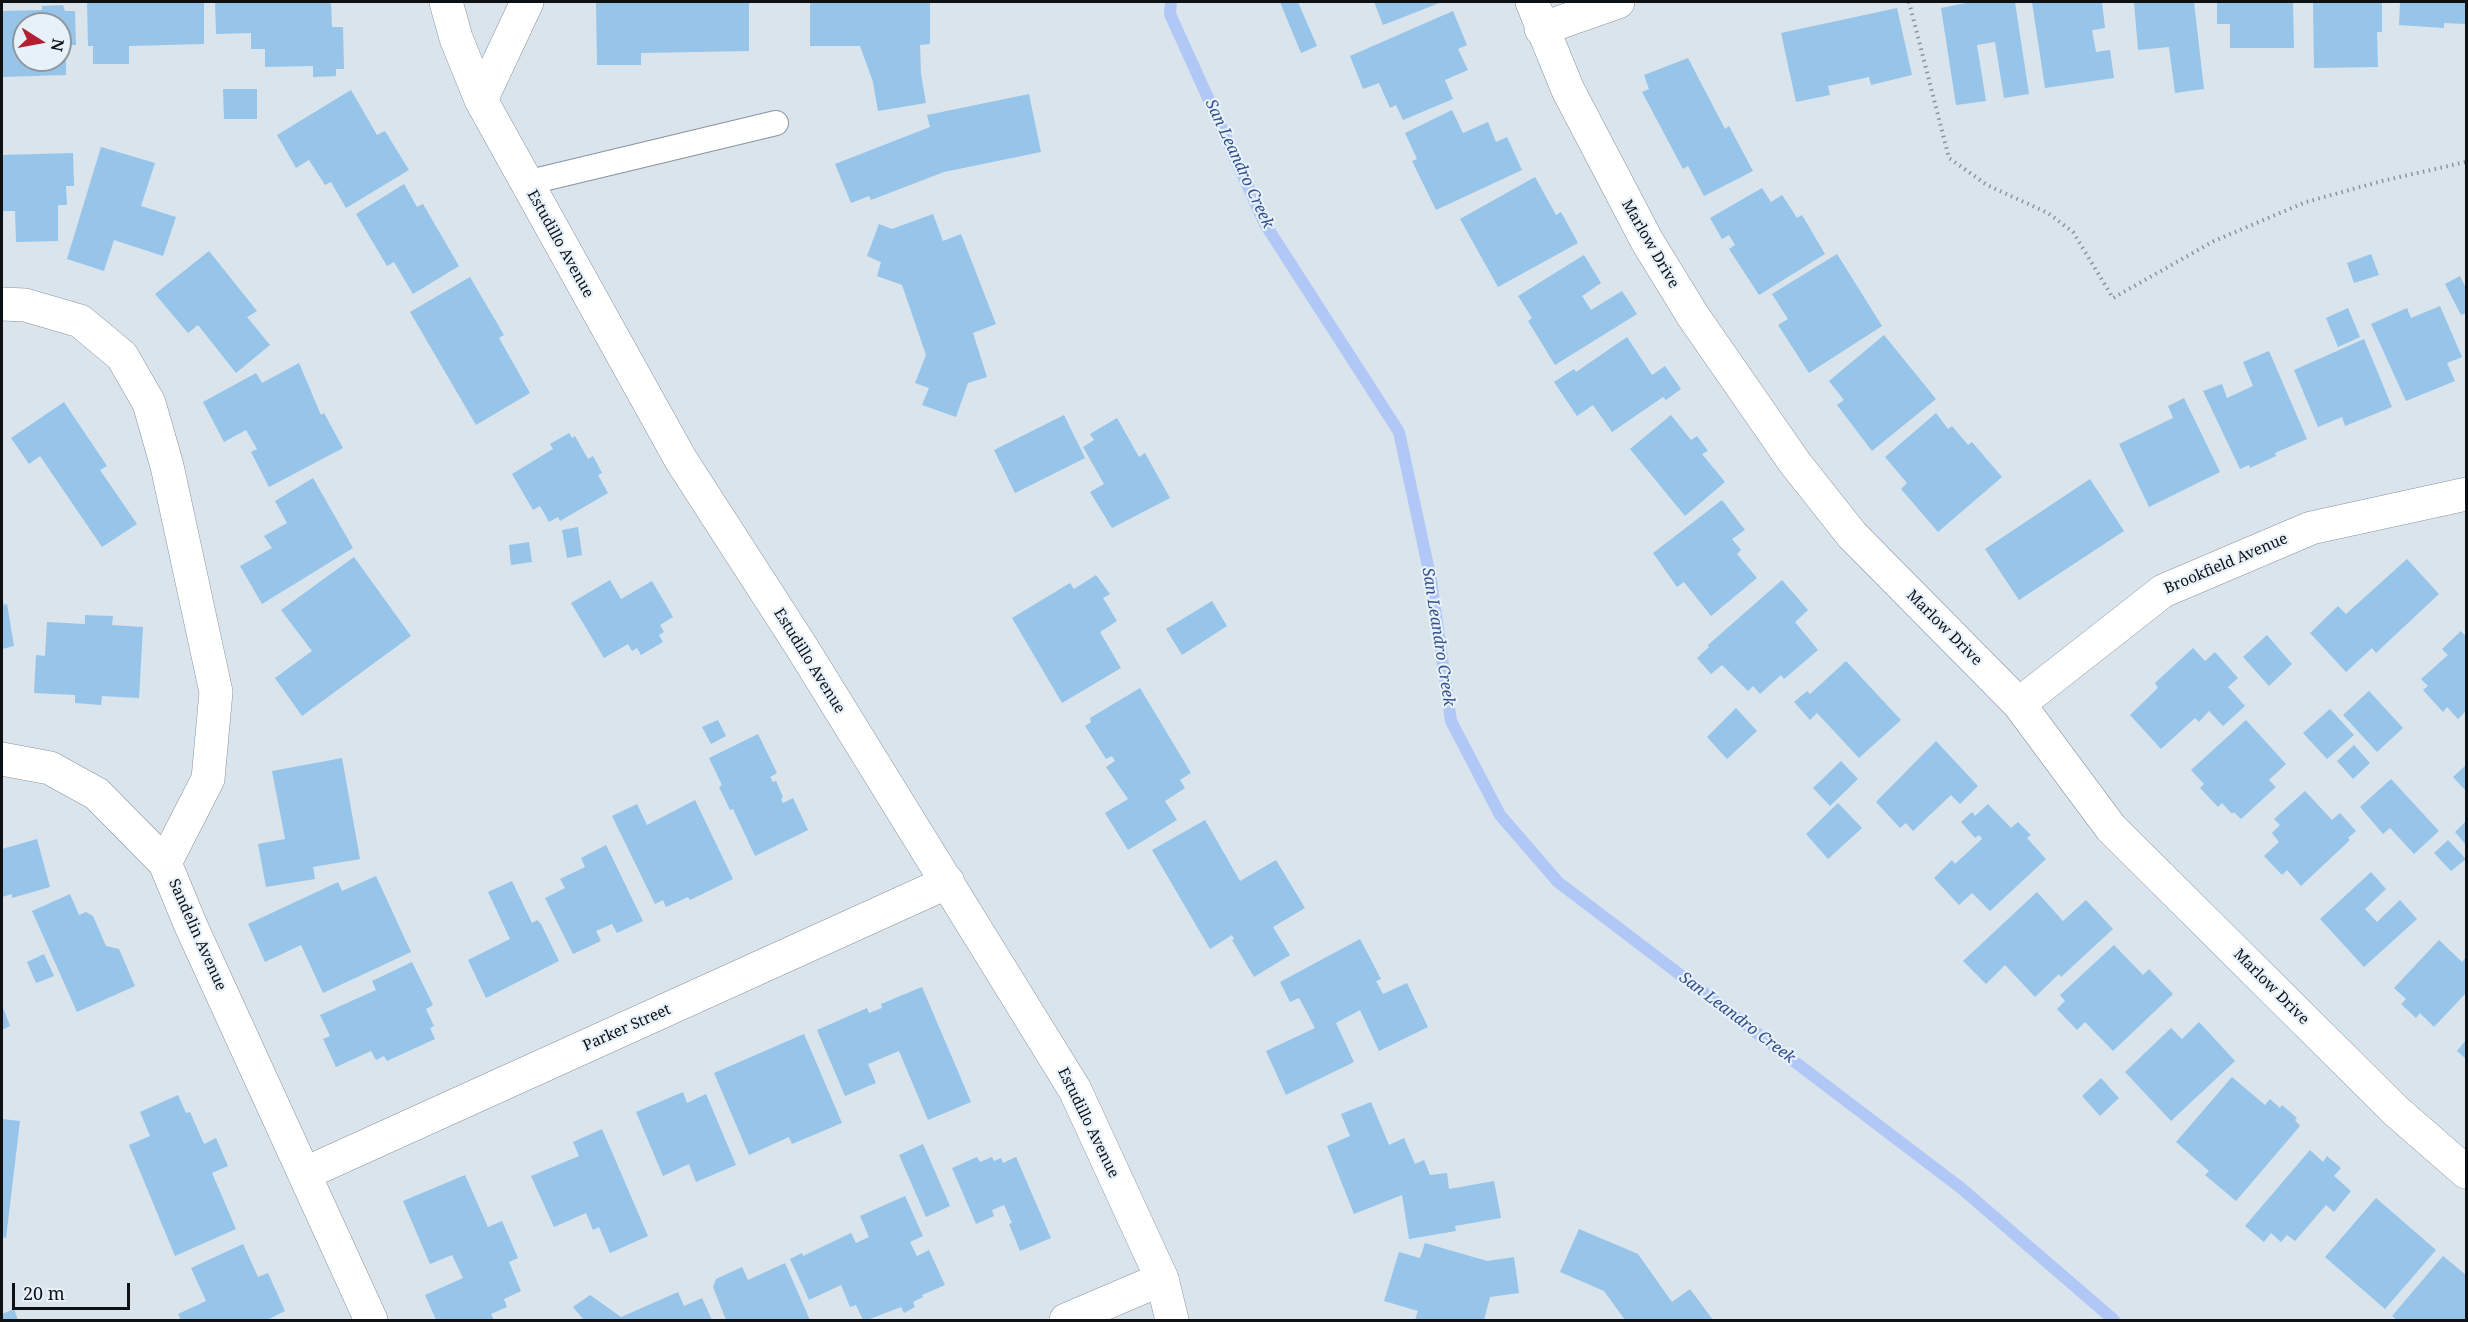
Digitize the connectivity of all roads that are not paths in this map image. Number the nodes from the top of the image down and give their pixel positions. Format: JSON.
{"nodes":[{"id":1,"x":446,"y":2,"type":"edge"},
{"id":2,"x":527,"y":2,"type":"edge"},
{"id":3,"x":1618,"y":2,"type":"edge"},
{"id":4,"x":1537,"y":15,"type":"edge"},
{"id":5,"x":481,"y":100,"type":"junction"},
{"id":6,"x":776,"y":123,"type":"dead end"},
{"id":7,"x":526,"y":183,"type":"junction"},
{"id":8,"x":2,"y":304,"type":"edge"},
{"id":9,"x":2466,"y":494,"type":"edge"},
{"id":10,"x":2019,"y":704,"type":"junction"},
{"id":11,"x":2,"y":759,"type":"edge"},
{"id":12,"x":165,"y":863,"type":"junction"},
{"id":13,"x":948,"y":882,"type":"junction"},
{"id":14,"x":2466,"y":1172,"type":"edge"},
{"id":15,"x":306,"y":1173,"type":"junction"},
{"id":16,"x":1162,"y":1279,"type":"junction"},
{"id":17,"x":371,"y":1320,"type":"edge"},
{"id":18,"x":1066,"y":1320,"type":"edge"},
{"id":19,"x":1172,"y":1320,"type":"edge"}],
"edges":[{"from":1,"to":5,"type":"street","name":"Estudillo Avenue"},
{"from":2,"to":5,"type":"street"},
{"from":3,"to":4,"type":"street"},
{"from":4,"to":10,"type":"street","name":"Marlow Drive"},
{"from":5,"to":7,"type":"street","name":"Estudillo Avenue"},
{"from":6,"to":7,"type":"lane"},
{"from":7,"to":13,"type":"street","name":"Estudillo Avenue"},
{"from":8,"to":12,"type":"street","name":"Sandelin Avenue"},
{"from":9,"to":10,"type":"street","name":"Brookfield Avenue"},
{"from":10,"to":14,"type":"street","name":"Marlow Drive"},
{"from":11,"to":12,"type":"street"},
{"from":12,"to":15,"type":"street","name":"Sandelin Avenue"},
{"from":13,"to":15,"type":"street","name":"Parker Street"},
{"from":13,"to":16,"type":"street","name":"Estudillo Avenue"},
{"from":15,"to":17,"type":"street","name":"Sandelin Avenue"},
{"from":16,"to":18,"type":"street"},
{"from":16,"to":19,"type":"street","name":"Estudillo Avenue"}]}
